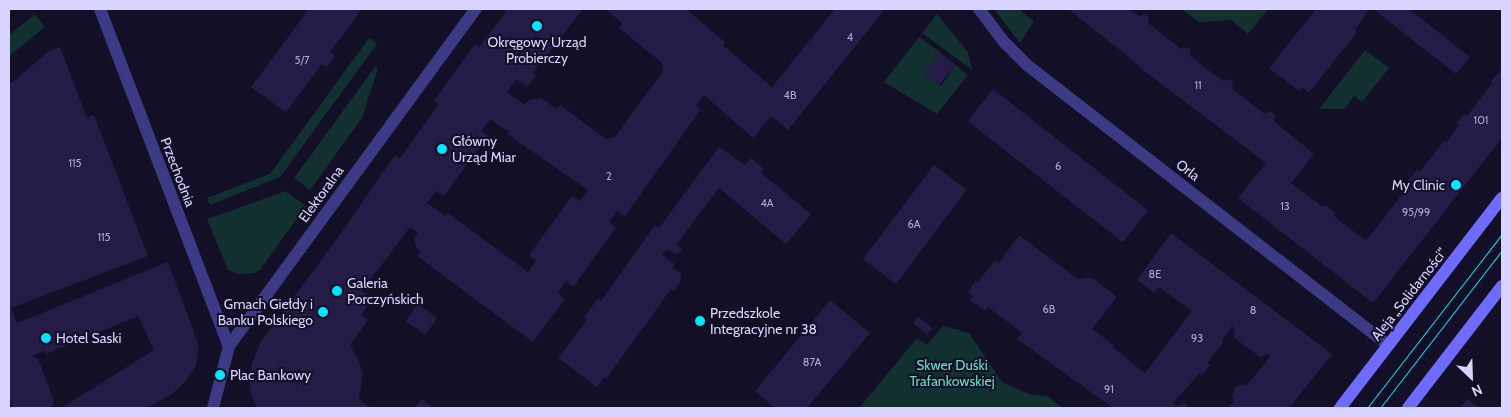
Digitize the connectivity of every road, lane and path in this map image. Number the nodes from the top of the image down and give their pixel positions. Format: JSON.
{"nodes":[{"id":1,"x":100,"y":9,"type":"edge"},
{"id":2,"x":476,"y":9,"type":"edge"},
{"id":3,"x":979,"y":9,"type":"edge"},
{"id":4,"x":1502,"y":198,"type":"edge"},
{"id":5,"x":1502,"y":286,"type":"edge"},
{"id":6,"x":1388,"y":345,"type":"junction"},
{"id":7,"x":229,"y":346,"type":"junction"},
{"id":8,"x":213,"y":408,"type":"edge"},
{"id":9,"x":1340,"y":408,"type":"edge"},
{"id":10,"x":1408,"y":408,"type":"edge"}],
"edges":[{"from":1,"to":7,"type":"street","name":"Przechodnia"},
{"from":2,"to":7,"type":"street","name":"Elektoralna"},
{"from":3,"to":6,"type":"street","name":"Orla"},
{"from":4,"to":6,"type":"main road","name":"Aleja „Solidarności”"},
{"from":5,"to":10,"type":"main road"},
{"from":6,"to":9,"type":"main road","name":"Aleja „Solidarności”"},
{"from":7,"to":8,"type":"street","name":"Elektoralna"}]}
